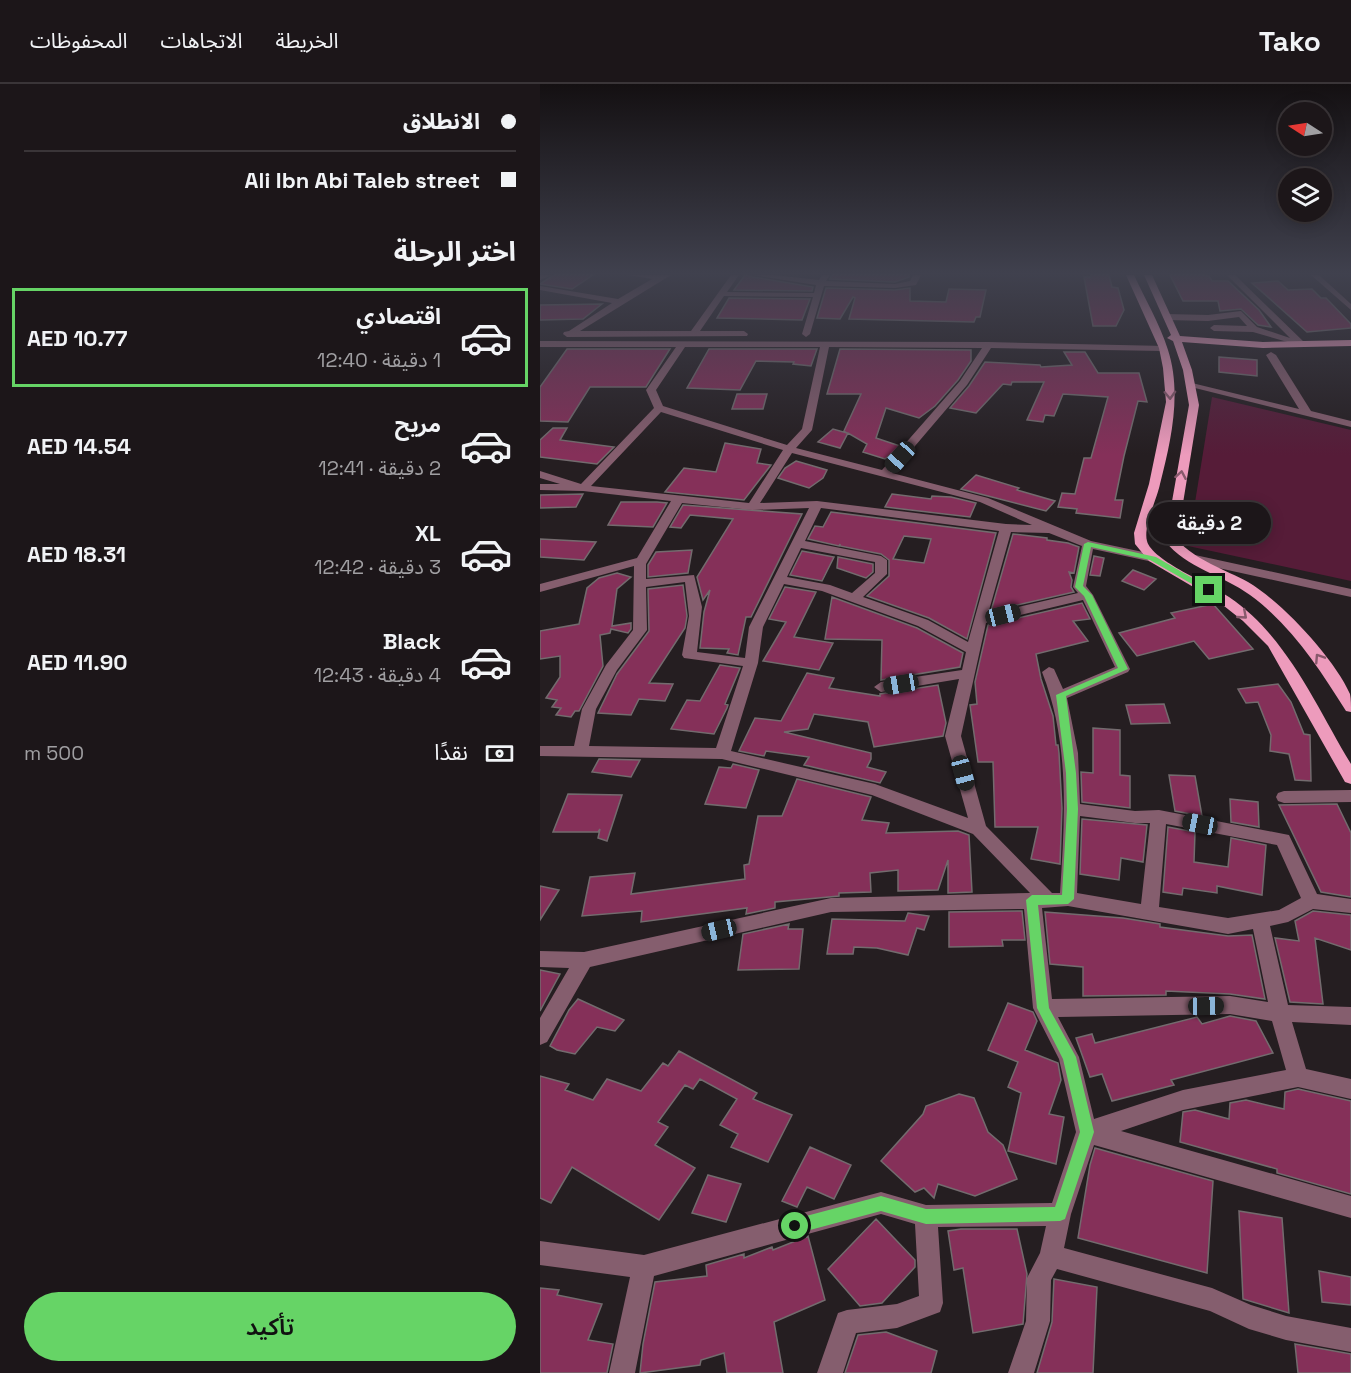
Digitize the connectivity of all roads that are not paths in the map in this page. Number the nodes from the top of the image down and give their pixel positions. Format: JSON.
{"nodes":[{"id":1,"x":851,"y":335,"type":"edge"},
{"id":2,"x":1157,"y":335,"type":"edge"},
{"id":3,"x":1176,"y":335,"type":"edge"},
{"id":4,"x":1218,"y":335,"type":"edge"},
{"id":5,"x":1272,"y":335,"type":"edge"},
{"id":6,"x":1292,"y":335,"type":"edge"},
{"id":7,"x":1222,"y":342,"type":"junction"},
{"id":8,"x":1161,"y":343,"type":"junction"},
{"id":9,"x":1351,"y":343,"type":"edge"},
{"id":10,"x":540,"y":344,"type":"edge"},
{"id":11,"x":683,"y":344,"type":"junction"},
{"id":12,"x":1180,"y":344,"type":"junction"},
{"id":13,"x":825,"y":345,"type":"junction"},
{"id":14,"x":988,"y":345,"type":"junction"},
{"id":15,"x":1302,"y":345,"type":"junction"},
{"id":16,"x":1270,"y":355,"type":"junction"},
{"id":17,"x":1283,"y":355,"type":"dead end"},
{"id":18,"x":1192,"y":386,"type":"junction"},
{"id":19,"x":659,"y":408,"type":"junction"},
{"id":20,"x":1307,"y":413,"type":"junction"},
{"id":21,"x":1351,"y":424,"type":"edge"},
{"id":22,"x":789,"y":449,"type":"junction"},
{"id":23,"x":540,"y":474,"type":"edge"},
{"id":24,"x":885,"y":474,"type":"junction"},
{"id":25,"x":540,"y":487,"type":"edge"},
{"id":26,"x":583,"y":488,"type":"junction"},
{"id":27,"x":679,"y":498,"type":"junction"},
{"id":28,"x":817,"y":504,"type":"junction"},
{"id":29,"x":752,"y":507,"type":"junction"},
{"id":30,"x":1006,"y":528,"type":"junction"},
{"id":31,"x":1051,"y":529,"type":"junction"},
{"id":32,"x":797,"y":543,"type":"junction"},
{"id":33,"x":1088,"y":544,"type":"junction"},
{"id":34,"x":1153,"y":558,"type":"junction"},
{"id":35,"x":1195,"y":559,"type":"junction"},
{"id":36,"x":642,"y":561,"type":"junction"},
{"id":37,"x":779,"y":579,"type":"junction"},
{"id":38,"x":644,"y":583,"type":"dead end"},
{"id":39,"x":540,"y":588,"type":"edge"},
{"id":40,"x":1351,"y":593,"type":"edge"},
{"id":41,"x":1087,"y":595,"type":"junction"},
{"id":42,"x":854,"y":599,"type":"junction"},
{"id":43,"x":982,"y":621,"type":"junction"},
{"id":44,"x":975,"y":650,"type":"junction"},
{"id":45,"x":751,"y":663,"type":"junction"},
{"id":46,"x":1049,"y":672,"type":"dead end"},
{"id":47,"x":969,"y":673,"type":"junction"},
{"id":48,"x":881,"y":687,"type":"dead end"},
{"id":49,"x":1061,"y":695,"type":"junction"},
{"id":50,"x":1351,"y":707,"type":"edge"},
{"id":51,"x":541,"y":749,"type":"edge"},
{"id":52,"x":579,"y":752,"type":"junction"},
{"id":53,"x":722,"y":754,"type":"junction"},
{"id":54,"x":1351,"y":777,"type":"edge"},
{"id":55,"x":1351,"y":796,"type":"edge"},
{"id":56,"x":1284,"y":797,"type":"dead end"},
{"id":57,"x":1072,"y":809,"type":"junction"},
{"id":58,"x":1159,"y":816,"type":"junction"},
{"id":59,"x":979,"y":829,"type":"junction"},
{"id":60,"x":1068,"y":899,"type":"junction"},
{"id":61,"x":1040,"y":901,"type":"junction"},
{"id":62,"x":1311,"y":901,"type":"junction"},
{"id":63,"x":1351,"y":906,"type":"edge"},
{"id":64,"x":1149,"y":913,"type":"junction"},
{"id":65,"x":1260,"y":920,"type":"junction"},
{"id":66,"x":540,"y":959,"type":"edge"},
{"id":67,"x":584,"y":960,"type":"junction"},
{"id":68,"x":1043,"y":1008,"type":"junction"},
{"id":69,"x":1280,"y":1013,"type":"junction"},
{"id":70,"x":1351,"y":1016,"type":"edge"},
{"id":71,"x":540,"y":1036,"type":"edge"},
{"id":72,"x":1298,"y":1077,"type":"junction"},
{"id":73,"x":1351,"y":1089,"type":"edge"},
{"id":74,"x":1087,"y":1132,"type":"junction"},
{"id":75,"x":1351,"y":1208,"type":"edge"},
{"id":76,"x":1060,"y":1214,"type":"junction"},
{"id":77,"x":926,"y":1216,"type":"junction"},
{"id":78,"x":540,"y":1253,"type":"edge"},
{"id":79,"x":1051,"y":1256,"type":"junction"},
{"id":80,"x":644,"y":1267,"type":"junction"},
{"id":81,"x":1351,"y":1340,"type":"edge"},
{"id":82,"x":622,"y":1373,"type":"edge"},
{"id":83,"x":830,"y":1373,"type":"edge"},
{"id":84,"x":1021,"y":1373,"type":"edge"}],
"edges":[{"from":1,"to":8,"type":"street"},
{"from":2,"to":8,"type":"main road"},
{"from":3,"to":12,"type":"main road"},
{"from":4,"to":7,"type":"street"},
{"from":5,"to":15,"type":"street"},
{"from":6,"to":15,"type":"street"},
{"from":7,"to":12,"type":"main road"},
{"from":7,"to":15,"type":"main road"},
{"from":8,"to":12,"type":"main road"},
{"from":8,"to":14,"type":"street"},
{"from":8,"to":34,"type":"main road","one_way":true},
{"from":9,"to":15,"type":"main road"},
{"from":10,"to":11,"type":"street"},
{"from":11,"to":13,"type":"street"},
{"from":11,"to":19,"type":"street"},
{"from":12,"to":16,"type":"main road"},
{"from":12,"to":18,"type":"main road"},
{"from":13,"to":14,"type":"street"},
{"from":13,"to":22,"type":"street"},
{"from":14,"to":24,"type":"street"},
{"from":16,"to":17,"type":"main road"},
{"from":16,"to":20,"type":"street"},
{"from":18,"to":20,"type":"street"},
{"from":35,"to":18,"type":"main road","one_way":true},
{"from":19,"to":22,"type":"street"},
{"from":19,"to":26,"type":"street"},
{"from":20,"to":21,"type":"street"},
{"from":22,"to":24,"type":"street"},
{"from":22,"to":29,"type":"street"},
{"from":23,"to":26,"type":"street"},
{"from":24,"to":31,"type":"street"},
{"from":25,"to":26,"type":"street"},
{"from":26,"to":27,"type":"street"},
{"from":27,"to":29,"type":"street"},
{"from":27,"to":36,"type":"street"},
{"from":28,"to":29,"type":"street"},
{"from":28,"to":30,"type":"street"},
{"from":28,"to":32,"type":"street"},
{"from":30,"to":31,"type":"street"},
{"from":30,"to":43,"type":"street"},
{"from":31,"to":33,"type":"street"},
{"from":32,"to":37,"type":"street"},
{"from":32,"to":42,"type":"street"},
{"from":33,"to":34,"type":"street"},
{"from":33,"to":41,"type":"street"},
{"from":34,"to":54,"type":"main road","one_way":true},
{"from":35,"to":40,"type":"street"},
{"from":50,"to":35,"type":"main road","one_way":true},
{"from":36,"to":39,"type":"street"},
{"from":36,"to":52,"type":"street"},
{"from":37,"to":42,"type":"street"},
{"from":37,"to":45,"type":"street"},
{"from":38,"to":45,"type":"street"},
{"from":41,"to":43,"type":"street"},
{"from":41,"to":49,"type":"street"},
{"from":42,"to":44,"type":"street"},
{"from":43,"to":44,"type":"street"},
{"from":44,"to":47,"type":"street"},
{"from":45,"to":53,"type":"street"},
{"from":46,"to":49,"type":"street"},
{"from":47,"to":48,"type":"street"},
{"from":47,"to":59,"type":"street"},
{"from":49,"to":57,"type":"street"},
{"from":51,"to":52,"type":"street"},
{"from":52,"to":53,"type":"street"},
{"from":53,"to":59,"type":"street"},
{"from":55,"to":56,"type":"street"},
{"from":57,"to":58,"type":"street"},
{"from":57,"to":60,"type":"street"},
{"from":58,"to":62,"type":"street"},
{"from":58,"to":64,"type":"street"},
{"from":59,"to":61,"type":"street"},
{"from":60,"to":61,"type":"street"},
{"from":60,"to":64,"type":"street"},
{"from":61,"to":67,"type":"street"},
{"from":61,"to":68,"type":"street"},
{"from":62,"to":63,"type":"street"},
{"from":62,"to":65,"type":"street"},
{"from":64,"to":65,"type":"street"},
{"from":65,"to":69,"type":"street"},
{"from":66,"to":67,"type":"street"},
{"from":67,"to":71,"type":"street"},
{"from":68,"to":69,"type":"street"},
{"from":68,"to":74,"type":"street"},
{"from":69,"to":70,"type":"street"},
{"from":69,"to":72,"type":"street"},
{"from":72,"to":73,"type":"street"},
{"from":72,"to":74,"type":"street"},
{"from":74,"to":75,"type":"street"},
{"from":74,"to":76,"type":"street"},
{"from":76,"to":77,"type":"street"},
{"from":76,"to":79,"type":"street"},
{"from":77,"to":80,"type":"street"},
{"from":77,"to":83,"type":"street"},
{"from":78,"to":80,"type":"street"},
{"from":79,"to":81,"type":"street"},
{"from":79,"to":84,"type":"street"},
{"from":80,"to":82,"type":"street"}]}
